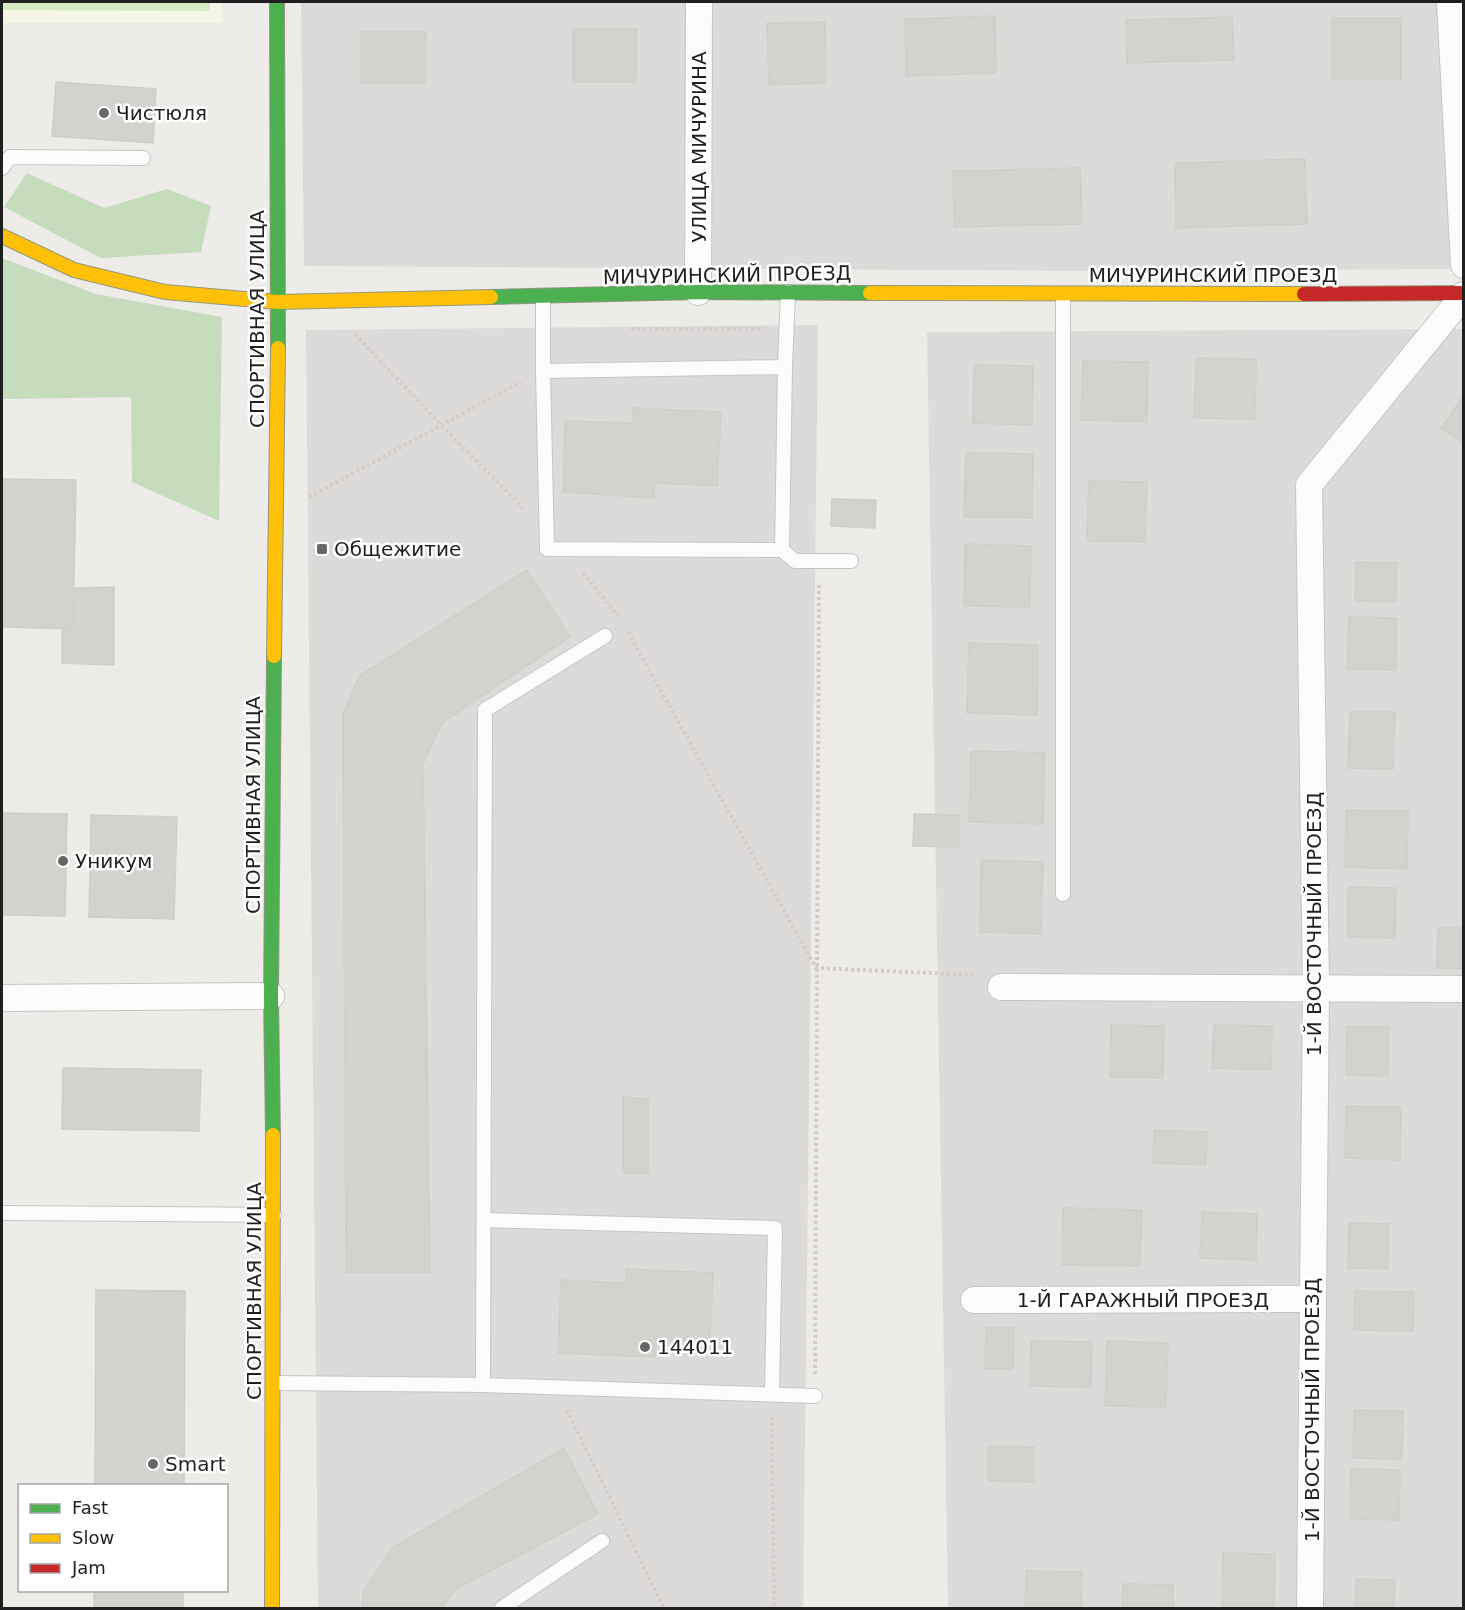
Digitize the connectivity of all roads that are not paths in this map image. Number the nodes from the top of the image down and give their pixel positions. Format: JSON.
{"nodes":[{"id":1,"x":277,"y":2,"type":"edge"},
{"id":2,"x":699,"y":2,"type":"edge"},
{"id":3,"x":1450,"y":2,"type":"edge"},
{"id":4,"x":1460,"y":156,"type":"edge"},
{"id":5,"x":143,"y":158,"type":"dead end"},
{"id":6,"x":2,"y":168,"type":"edge"},
{"id":7,"x":2,"y":236,"type":"edge"},
{"id":8,"x":1464,"y":265,"type":"edge"},
{"id":9,"x":698,"y":292,"type":"junction"},
{"id":10,"x":788,"y":292,"type":"junction"},
{"id":11,"x":1464,"y":294,"type":"edge"},
{"id":12,"x":1063,"y":295,"type":"junction"},
{"id":13,"x":543,"y":297,"type":"junction"},
{"id":14,"x":278,"y":302,"type":"junction"},
{"id":15,"x":785,"y":367,"type":"junction"},
{"id":16,"x":543,"y":371,"type":"junction"},
{"id":17,"x":782,"y":550,"type":"junction"},
{"id":18,"x":851,"y":561,"type":"dead end"},
{"id":19,"x":605,"y":636,"type":"dead end"},
{"id":20,"x":1063,"y":894,"type":"dead end"},
{"id":21,"x":1000,"y":987,"type":"road end"},
{"id":22,"x":1464,"y":989,"type":"edge"},
{"id":23,"x":1316,"y":990,"type":"junction"},
{"id":24,"x":272,"y":996,"type":"junction"},
{"id":25,"x":2,"y":998,"type":"edge"},
{"id":26,"x":2,"y":1213,"type":"edge"},
{"id":27,"x":274,"y":1215,"type":"junction"},
{"id":28,"x":484,"y":1220,"type":"junction"},
{"id":29,"x":1312,"y":1299,"type":"junction"},
{"id":30,"x":974,"y":1300,"type":"dead end"},
{"id":31,"x":274,"y":1383,"type":"junction"},
{"id":32,"x":483,"y":1385,"type":"junction"},
{"id":33,"x":772,"y":1395,"type":"junction"},
{"id":34,"x":815,"y":1396,"type":"road end"},
{"id":35,"x":602,"y":1541,"type":"dead end"},
{"id":36,"x":272,"y":1608,"type":"edge"},
{"id":37,"x":502,"y":1608,"type":"edge"},
{"id":38,"x":1310,"y":1608,"type":"edge"}],
"edges":[{"from":1,"to":14,"type":"street","name":"СПОРТИВНАЯ УЛИЦА"},
{"from":2,"to":9,"type":"street","name":"УЛИЦА МИЧУРИНА"},
{"from":3,"to":4,"type":"street"},
{"from":4,"to":8,"type":"street"},
{"from":5,"to":6,"type":"lane"},
{"from":7,"to":14,"type":"street","name":"МИЧУРИНСКИЙ ПРОЕЗД"},
{"from":9,"to":10,"type":"street","name":"МИЧУРИНСКИЙ ПРОЕЗД"},
{"from":9,"to":13,"type":"street","name":"МИЧУРИНСКИЙ ПРОЕЗД"},
{"from":10,"to":12,"type":"street","name":"МИЧУРИНСКИЙ ПРОЕЗД"},
{"from":10,"to":15,"type":"lane"},
{"from":11,"to":12,"type":"street","name":"МИЧУРИНСКИЙ ПРОЕЗД"},
{"from":11,"to":23,"type":"street","name":"1-Й ВОСТОЧНЫЙ ПРОЕЗД"},
{"from":12,"to":20,"type":"lane"},
{"from":13,"to":14,"type":"street","name":"МИЧУРИНСКИЙ ПРОЕЗД"},
{"from":13,"to":16,"type":"lane"},
{"from":14,"to":24,"type":"street","name":"СПОРТИВНАЯ УЛИЦА"},
{"from":15,"to":16,"type":"lane"},
{"from":15,"to":17,"type":"lane"},
{"from":16,"to":17,"type":"lane"},
{"from":17,"to":18,"type":"lane"},
{"from":19,"to":28,"type":"lane"},
{"from":21,"to":23,"type":"street"},
{"from":22,"to":23,"type":"street"},
{"from":23,"to":29,"type":"street","name":"1-Й ВОСТОЧНЫЙ ПРОЕЗД"},
{"from":24,"to":25,"type":"street"},
{"from":24,"to":27,"type":"street","name":"СПОРТИВНАЯ УЛИЦА"},
{"from":26,"to":27,"type":"lane"},
{"from":27,"to":31,"type":"street","name":"СПОРТИВНАЯ УЛИЦА"},
{"from":28,"to":32,"type":"lane"},
{"from":28,"to":33,"type":"lane"},
{"from":29,"to":30,"type":"street","name":"1-Й ГАРАЖНЫЙ ПРОЕЗД"},
{"from":29,"to":38,"type":"street","name":"1-Й ВОСТОЧНЫЙ ПРОЕЗД"},
{"from":31,"to":32,"type":"lane"},
{"from":31,"to":36,"type":"street","name":"СПОРТИВНАЯ УЛИЦА"},
{"from":32,"to":33,"type":"lane"},
{"from":33,"to":34,"type":"lane"},
{"from":35,"to":37,"type":"lane"}]}
